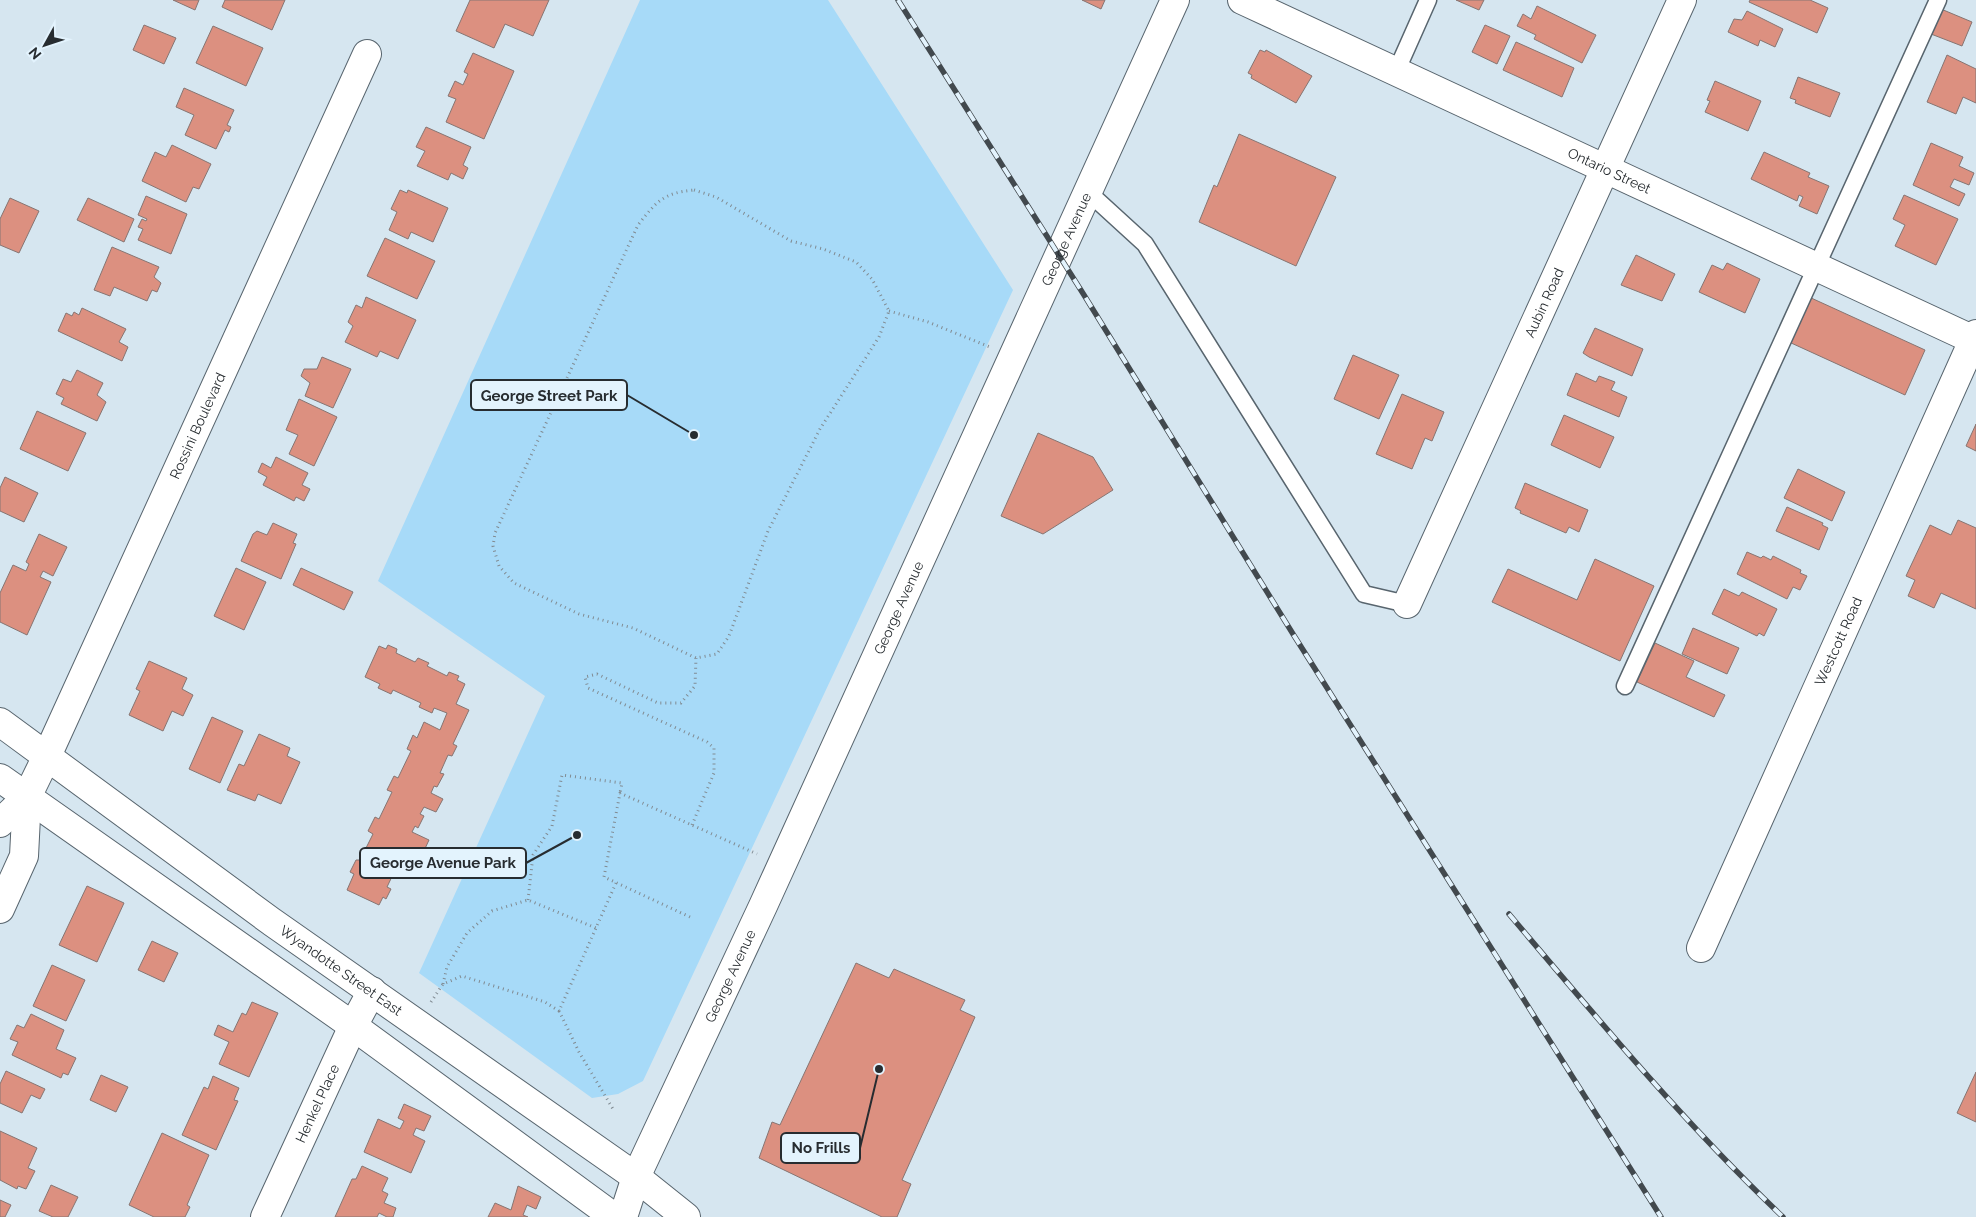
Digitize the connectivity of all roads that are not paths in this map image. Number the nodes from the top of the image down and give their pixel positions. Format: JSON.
{"nodes":[{"id":1,"x":1175,"y":0,"type":"edge"},
{"id":2,"x":1242,"y":0,"type":"edge"},
{"id":3,"x":1428,"y":0,"type":"edge"},
{"id":4,"x":1682,"y":0,"type":"edge"},
{"id":5,"x":1938,"y":0,"type":"edge"},
{"id":6,"x":367,"y":54,"type":"dead end"},
{"id":7,"x":1396,"y":72,"type":"junction"},
{"id":8,"x":1606,"y":168,"type":"junction"},
{"id":9,"x":1088,"y":191,"type":"junction"},
{"id":10,"x":1816,"y":266,"type":"junction"},
{"id":11,"x":1975,"y":338,"type":"edge"},
{"id":12,"x":1407,"y":604,"type":"joint"},
{"id":13,"x":1625,"y":686,"type":"dead end"},
{"id":14,"x":0,"y":722,"type":"edge"},
{"id":15,"x":47,"y":756,"type":"junction"},
{"id":16,"x":0,"y":778,"type":"edge"},
{"id":17,"x":27,"y":797,"type":"junction"},
{"id":18,"x":0,"y":823,"type":"edge"},
{"id":19,"x":0,"y":909,"type":"edge"},
{"id":20,"x":1701,"y":948,"type":"dead end"},
{"id":21,"x":372,"y":991,"type":"junction"},
{"id":22,"x":353,"y":1026,"type":"junction"},
{"id":23,"x":636,"y":1178,"type":"junction"},
{"id":24,"x":265,"y":1217,"type":"edge"},
{"id":25,"x":614,"y":1217,"type":"edge"},
{"id":26,"x":623,"y":1217,"type":"edge"},
{"id":27,"x":686,"y":1217,"type":"edge"}],
"edges":[{"from":1,"to":9,"type":"street","name":"George Avenue"},
{"from":2,"to":7,"type":"street","name":"Ontario Street"},
{"from":3,"to":7,"type":"lane"},
{"from":4,"to":8,"type":"street","name":"Aubin Road"},
{"from":5,"to":10,"type":"lane"},
{"from":6,"to":15,"type":"street","name":"Rossini Boulevard"},
{"from":7,"to":8,"type":"street","name":"Ontario Street"},
{"from":8,"to":10,"type":"street","name":"Ontario Street"},
{"from":8,"to":12,"type":"street","name":"Aubin Road"},
{"from":9,"to":12,"type":"lane"},
{"from":9,"to":23,"type":"street","name":"George Avenue"},
{"from":10,"to":11,"type":"street","name":"Ontario Street"},
{"from":10,"to":13,"type":"lane"},
{"from":11,"to":20,"type":"street","name":"Westcott Road"},
{"from":14,"to":15,"type":"street","name":"Wyandotte Street East"},
{"from":15,"to":17,"type":"street","name":"Rossini Boulevard"},
{"from":15,"to":21,"type":"street","name":"Wyandotte Street East"},
{"from":16,"to":17,"type":"street"},
{"from":17,"to":18,"type":"street","name":"Rossini Boulevard"},
{"from":17,"to":19,"type":"street","name":"Rossini Boulevard"},
{"from":17,"to":22,"type":"street"},
{"from":21,"to":22,"type":"street","name":"Henkel Place"},
{"from":21,"to":23,"type":"street","name":"Wyandotte Street East"},
{"from":22,"to":24,"type":"street","name":"Henkel Place"},
{"from":22,"to":25,"type":"street"},
{"from":23,"to":26,"type":"street","name":"George Avenue"},
{"from":23,"to":27,"type":"street","name":"Wyandotte Street East"}]}
